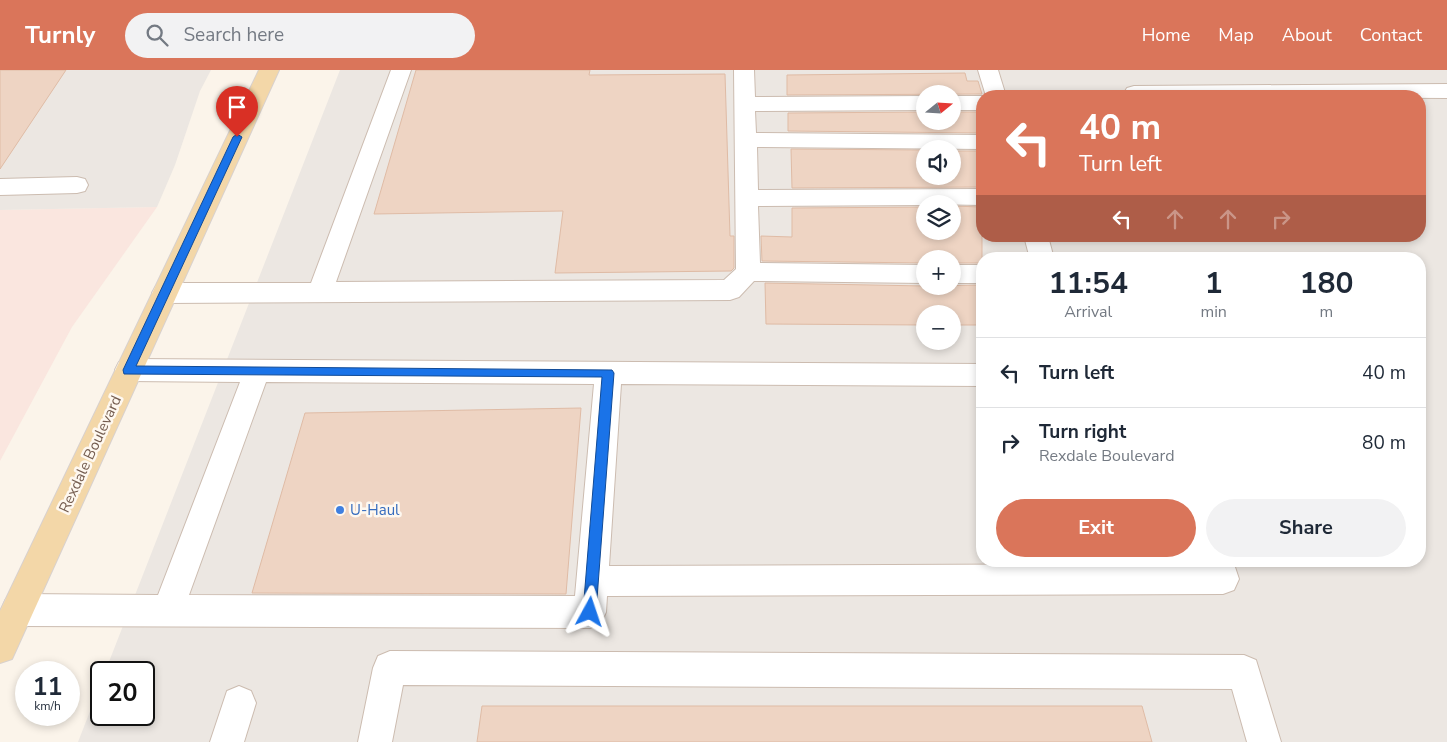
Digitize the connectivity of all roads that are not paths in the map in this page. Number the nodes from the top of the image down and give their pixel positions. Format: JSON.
{"nodes":[{"id":1,"x":269,"y":70,"type":"edge"},
{"id":2,"x":401,"y":70,"type":"edge"},
{"id":3,"x":744,"y":70,"type":"edge"},
{"id":4,"x":988,"y":70,"type":"edge"},
{"id":5,"x":994,"y":90,"type":"edge"},
{"id":6,"x":1426,"y":91,"type":"edge"},
{"id":7,"x":1447,"y":91,"type":"edge"},
{"id":8,"x":961,"y":103,"type":"edge"},
{"id":9,"x":976,"y":103,"type":"edge"},
{"id":10,"x":745,"y":104,"type":"junction"},
{"id":11,"x":916,"y":104,"type":"edge"},
{"id":12,"x":745,"y":140,"type":"junction"},
{"id":13,"x":976,"y":142,"type":"edge"},
{"id":14,"x":77,"y":185,"type":"dead end"},
{"id":15,"x":0,"y":187,"type":"edge"},
{"id":16,"x":976,"y":197,"type":"edge"},
{"id":17,"x":746,"y":198,"type":"junction"},
{"id":18,"x":748,"y":272,"type":"junction"},
{"id":19,"x":916,"y":274,"type":"edge"},
{"id":20,"x":961,"y":274,"type":"edge"},
{"id":21,"x":976,"y":274,"type":"edge"},
{"id":22,"x":320,"y":292,"type":"junction"},
{"id":23,"x":165,"y":293,"type":"junction"},
{"id":24,"x":128,"y":370,"type":"junction"},
{"id":25,"x":257,"y":371,"type":"junction"},
{"id":26,"x":608,"y":373,"type":"junction"},
{"id":27,"x":976,"y":375,"type":"edge"},
{"id":28,"x":1220,"y":567,"type":"edge"},
{"id":29,"x":592,"y":581,"type":"junction"},
{"id":30,"x":17,"y":610,"type":"junction"},
{"id":31,"x":168,"y":610,"type":"junction"},
{"id":32,"x":0,"y":647,"type":"edge"},
{"id":33,"x":239,"y":703,"type":"dead end"},
{"id":34,"x":227,"y":742,"type":"edge"},
{"id":35,"x":375,"y":742,"type":"edge"},
{"id":36,"x":1264,"y":742,"type":"edge"}],
"edges":[{"from":1,"to":23,"type":"main road","name":"Rexdale Boulevard"},
{"from":2,"to":22,"type":"lane"},
{"from":3,"to":10,"type":"lane"},
{"from":4,"to":5,"type":"lane"},
{"from":6,"to":7,"type":"lane"},
{"from":8,"to":9,"type":"lane"},
{"from":10,"to":11,"type":"lane"},
{"from":10,"to":12,"type":"lane"},
{"from":12,"to":13,"type":"lane"},
{"from":12,"to":17,"type":"lane"},
{"from":14,"to":15,"type":"lane"},
{"from":16,"to":17,"type":"lane"},
{"from":17,"to":18,"type":"lane"},
{"from":18,"to":19,"type":"lane"},
{"from":18,"to":22,"type":"lane"},
{"from":20,"to":21,"type":"lane"},
{"from":22,"to":23,"type":"lane"},
{"from":23,"to":24,"type":"main road","name":"Rexdale Boulevard"},
{"from":24,"to":25,"type":"lane"},
{"from":24,"to":30,"type":"main road","name":"Rexdale Boulevard"},
{"from":25,"to":26,"type":"lane"},
{"from":25,"to":31,"type":"lane"},
{"from":26,"to":27,"type":"lane"},
{"from":26,"to":29,"type":"lane"},
{"from":28,"to":29,"type":"lane"},
{"from":29,"to":31,"type":"lane"},
{"from":30,"to":31,"type":"lane"},
{"from":30,"to":32,"type":"main road","name":"Rexdale Boulevard"},
{"from":33,"to":34,"type":"lane"},
{"from":35,"to":36,"type":"lane"}]}
